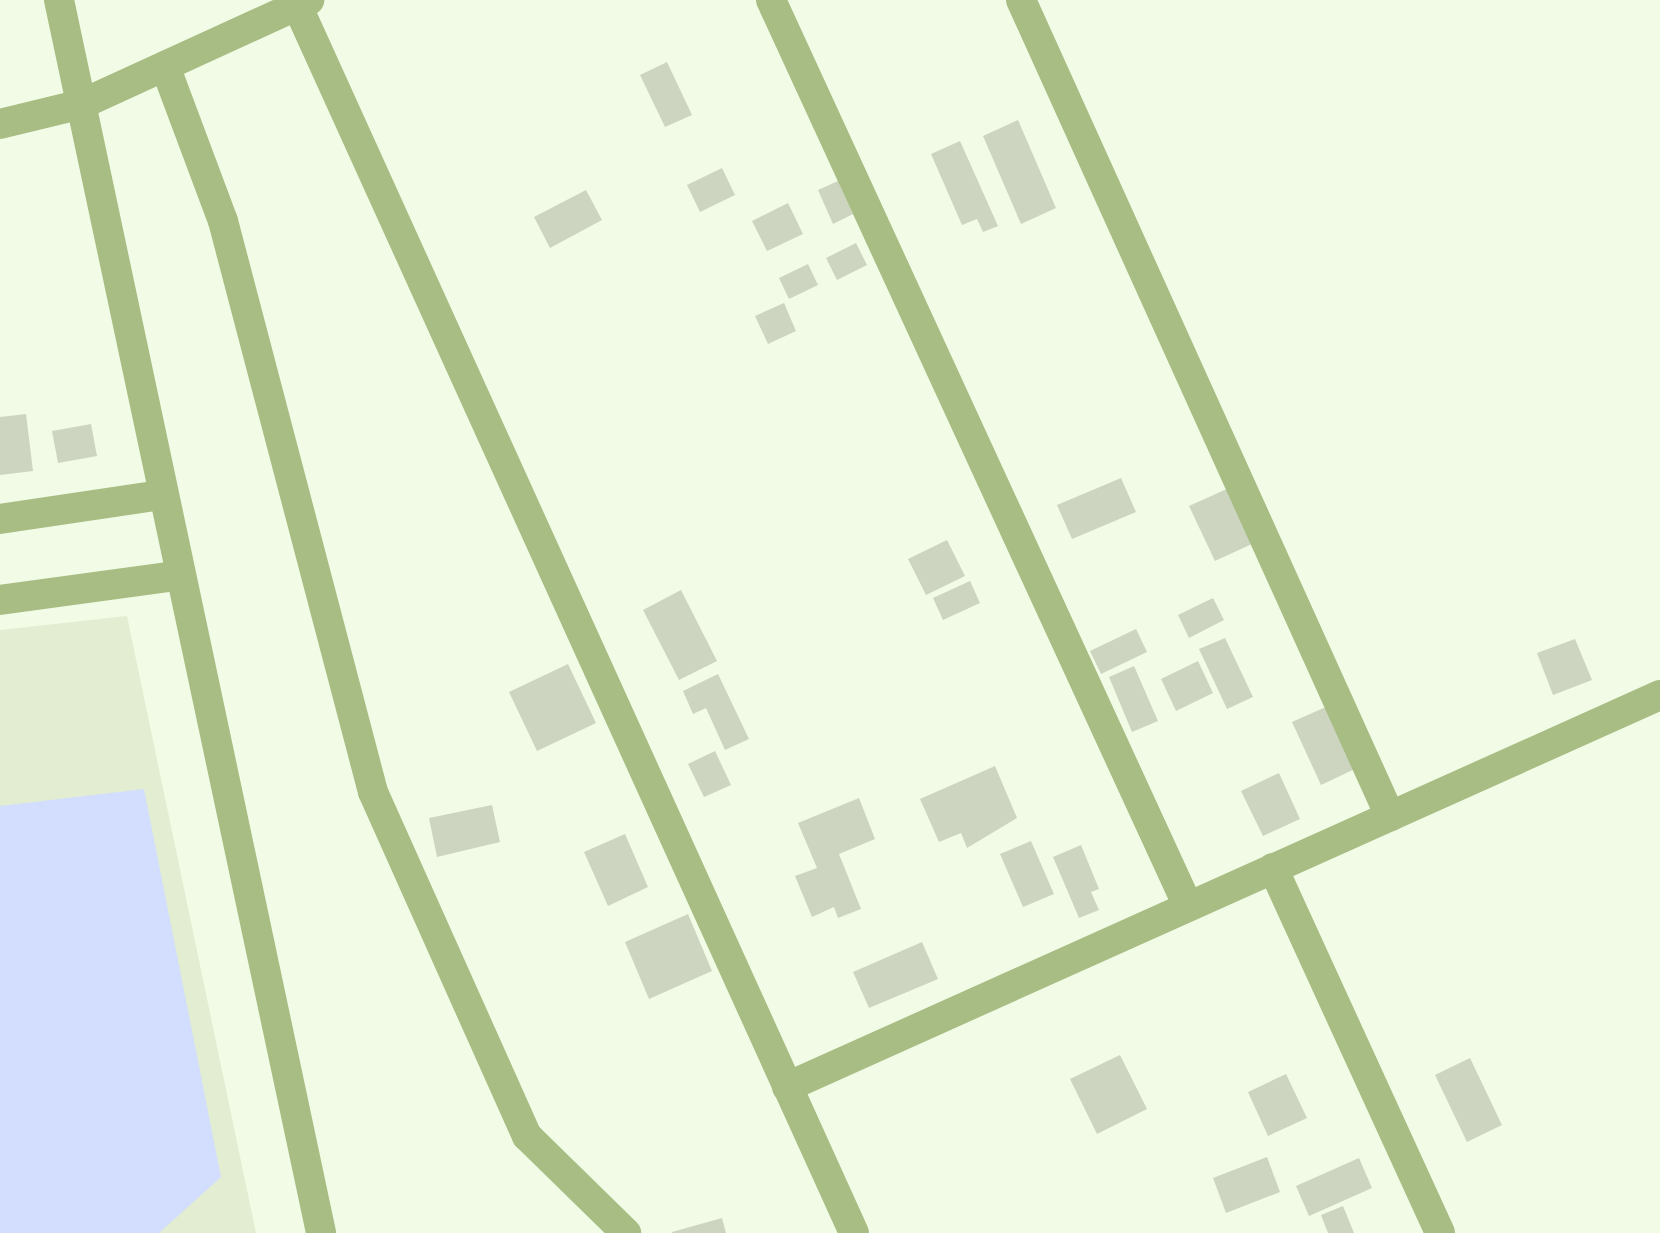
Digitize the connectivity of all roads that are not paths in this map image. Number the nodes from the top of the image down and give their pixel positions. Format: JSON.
{"nodes":[{"id":1,"x":59,"y":0,"type":"edge"},
{"id":2,"x":771,"y":0,"type":"edge"},
{"id":3,"x":1021,"y":0,"type":"edge"},
{"id":4,"x":303,"y":3,"type":"edge"},
{"id":5,"x":165,"y":66,"type":"junction"},
{"id":6,"x":82,"y":104,"type":"junction"},
{"id":7,"x":0,"y":124,"type":"edge"},
{"id":8,"x":160,"y":495,"type":"junction"},
{"id":9,"x":0,"y":519,"type":"edge"},
{"id":10,"x":176,"y":576,"type":"junction"},
{"id":11,"x":0,"y":600,"type":"edge"},
{"id":12,"x":1660,"y":695,"type":"edge"},
{"id":13,"x":1390,"y":816,"type":"junction"},
{"id":14,"x":1273,"y":868,"type":"junction"},
{"id":15,"x":1188,"y":906,"type":"junction"},
{"id":16,"x":787,"y":1087,"type":"junction"},
{"id":17,"x":321,"y":1233,"type":"edge"},
{"id":18,"x":626,"y":1233,"type":"edge"},
{"id":19,"x":854,"y":1233,"type":"edge"},
{"id":20,"x":1440,"y":1233,"type":"edge"}],
"edges":[{"from":1,"to":6,"type":"street"},
{"from":2,"to":15,"type":"street"},
{"from":3,"to":13,"type":"street"},
{"from":4,"to":5,"type":"street"},
{"from":4,"to":16,"type":"street"},
{"from":5,"to":6,"type":"street"},
{"from":5,"to":18,"type":"street"},
{"from":6,"to":7,"type":"street"},
{"from":6,"to":8,"type":"street"},
{"from":8,"to":9,"type":"street"},
{"from":8,"to":10,"type":"street"},
{"from":10,"to":11,"type":"street"},
{"from":10,"to":17,"type":"street"},
{"from":12,"to":13,"type":"street"},
{"from":13,"to":14,"type":"street"},
{"from":14,"to":15,"type":"street"},
{"from":14,"to":20,"type":"street"},
{"from":15,"to":16,"type":"street"},
{"from":16,"to":19,"type":"street"}]}
